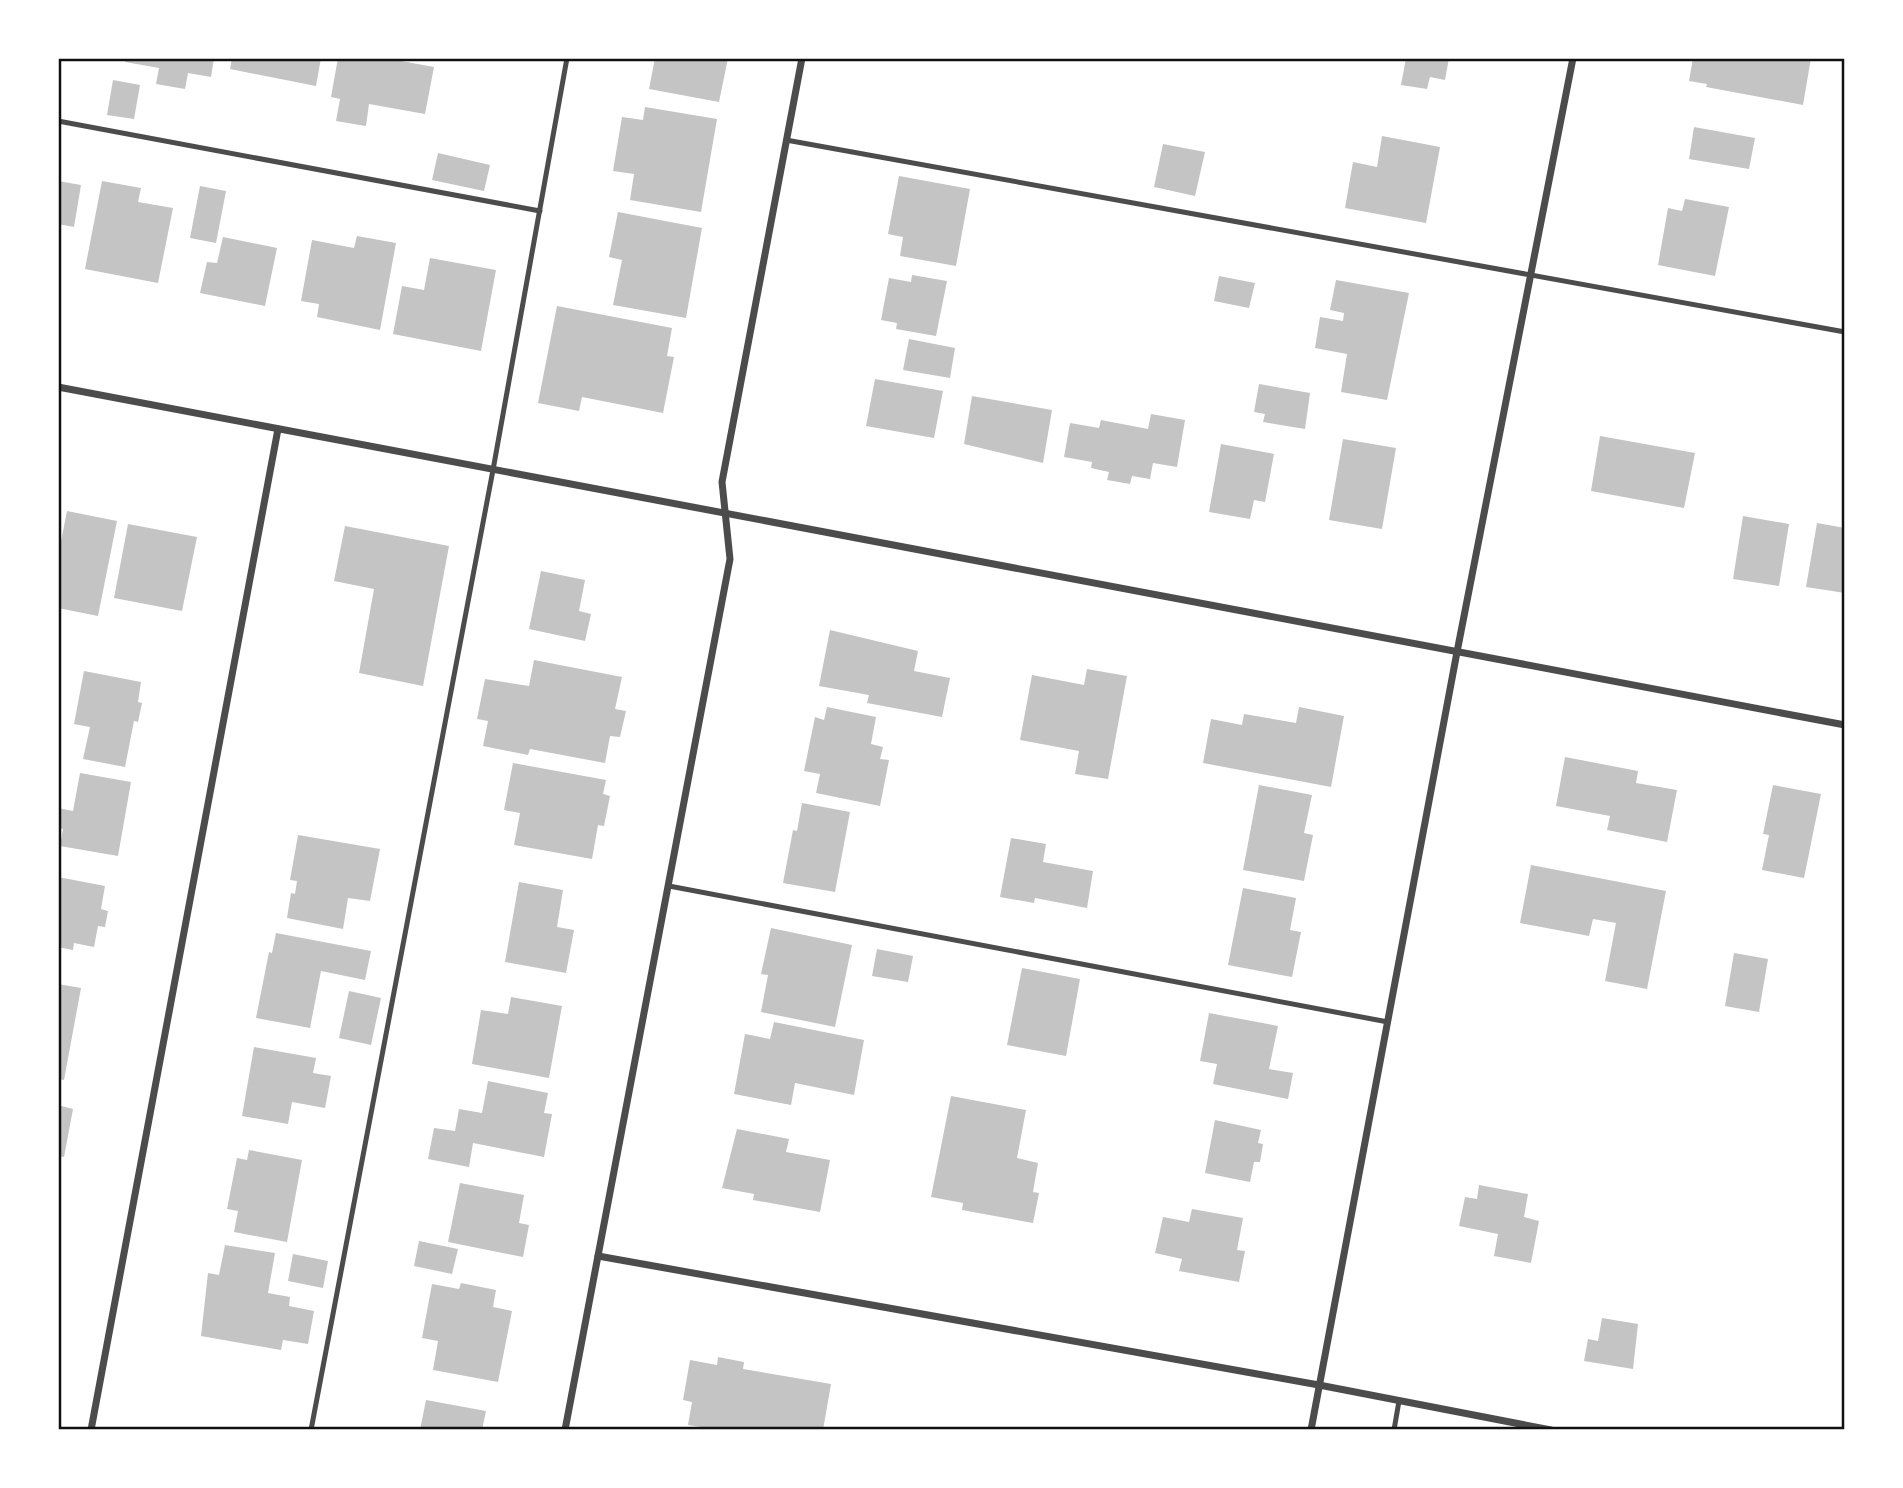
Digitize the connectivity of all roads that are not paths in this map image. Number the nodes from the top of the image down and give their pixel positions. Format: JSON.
{"nodes":[{"id":1,"x":568,"y":58,"type":"edge"},
{"id":2,"x":802,"y":58,"type":"edge"},
{"id":3,"x":1573,"y":58,"type":"edge"},
{"id":4,"x":58,"y":121,"type":"edge"},
{"id":5,"x":786,"y":140,"type":"junction"},
{"id":6,"x":540,"y":211,"type":"junction"},
{"id":7,"x":1532,"y":276,"type":"junction"},
{"id":8,"x":1845,"y":332,"type":"edge"},
{"id":9,"x":58,"y":387,"type":"edge"},
{"id":10,"x":278,"y":429,"type":"junction"},
{"id":11,"x":493,"y":470,"type":"junction"},
{"id":12,"x":726,"y":514,"type":"junction"},
{"id":13,"x":1457,"y":652,"type":"junction"},
{"id":14,"x":1845,"y":725,"type":"edge"},
{"id":15,"x":669,"y":886,"type":"junction"},
{"id":16,"x":1388,"y":1022,"type":"junction"},
{"id":17,"x":598,"y":1256,"type":"junction"},
{"id":18,"x":1319,"y":1385,"type":"junction"},
{"id":19,"x":1399,"y":1401,"type":"junction"},
{"id":20,"x":91,"y":1430,"type":"edge"},
{"id":21,"x":311,"y":1430,"type":"edge"},
{"id":22,"x":565,"y":1430,"type":"edge"},
{"id":23,"x":1311,"y":1430,"type":"edge"},
{"id":24,"x":1394,"y":1430,"type":"edge"},
{"id":25,"x":1551,"y":1430,"type":"edge"}],
"edges":[{"from":1,"to":6,"type":"lane"},
{"from":2,"to":5,"type":"street"},
{"from":3,"to":7,"type":"street"},
{"from":4,"to":6,"type":"lane"},
{"from":5,"to":7,"type":"lane"},
{"from":5,"to":12,"type":"street"},
{"from":6,"to":11,"type":"lane"},
{"from":7,"to":8,"type":"lane"},
{"from":7,"to":13,"type":"street"},
{"from":9,"to":10,"type":"street"},
{"from":10,"to":11,"type":"street"},
{"from":10,"to":20,"type":"street"},
{"from":11,"to":12,"type":"street"},
{"from":11,"to":21,"type":"lane"},
{"from":12,"to":13,"type":"street"},
{"from":12,"to":15,"type":"street"},
{"from":13,"to":14,"type":"street"},
{"from":13,"to":16,"type":"street"},
{"from":15,"to":16,"type":"lane"},
{"from":15,"to":17,"type":"street"},
{"from":16,"to":18,"type":"street"},
{"from":17,"to":18,"type":"street"},
{"from":17,"to":22,"type":"street"},
{"from":18,"to":19,"type":"street"},
{"from":18,"to":23,"type":"street"},
{"from":19,"to":24,"type":"lane"},
{"from":19,"to":25,"type":"street"}]}
